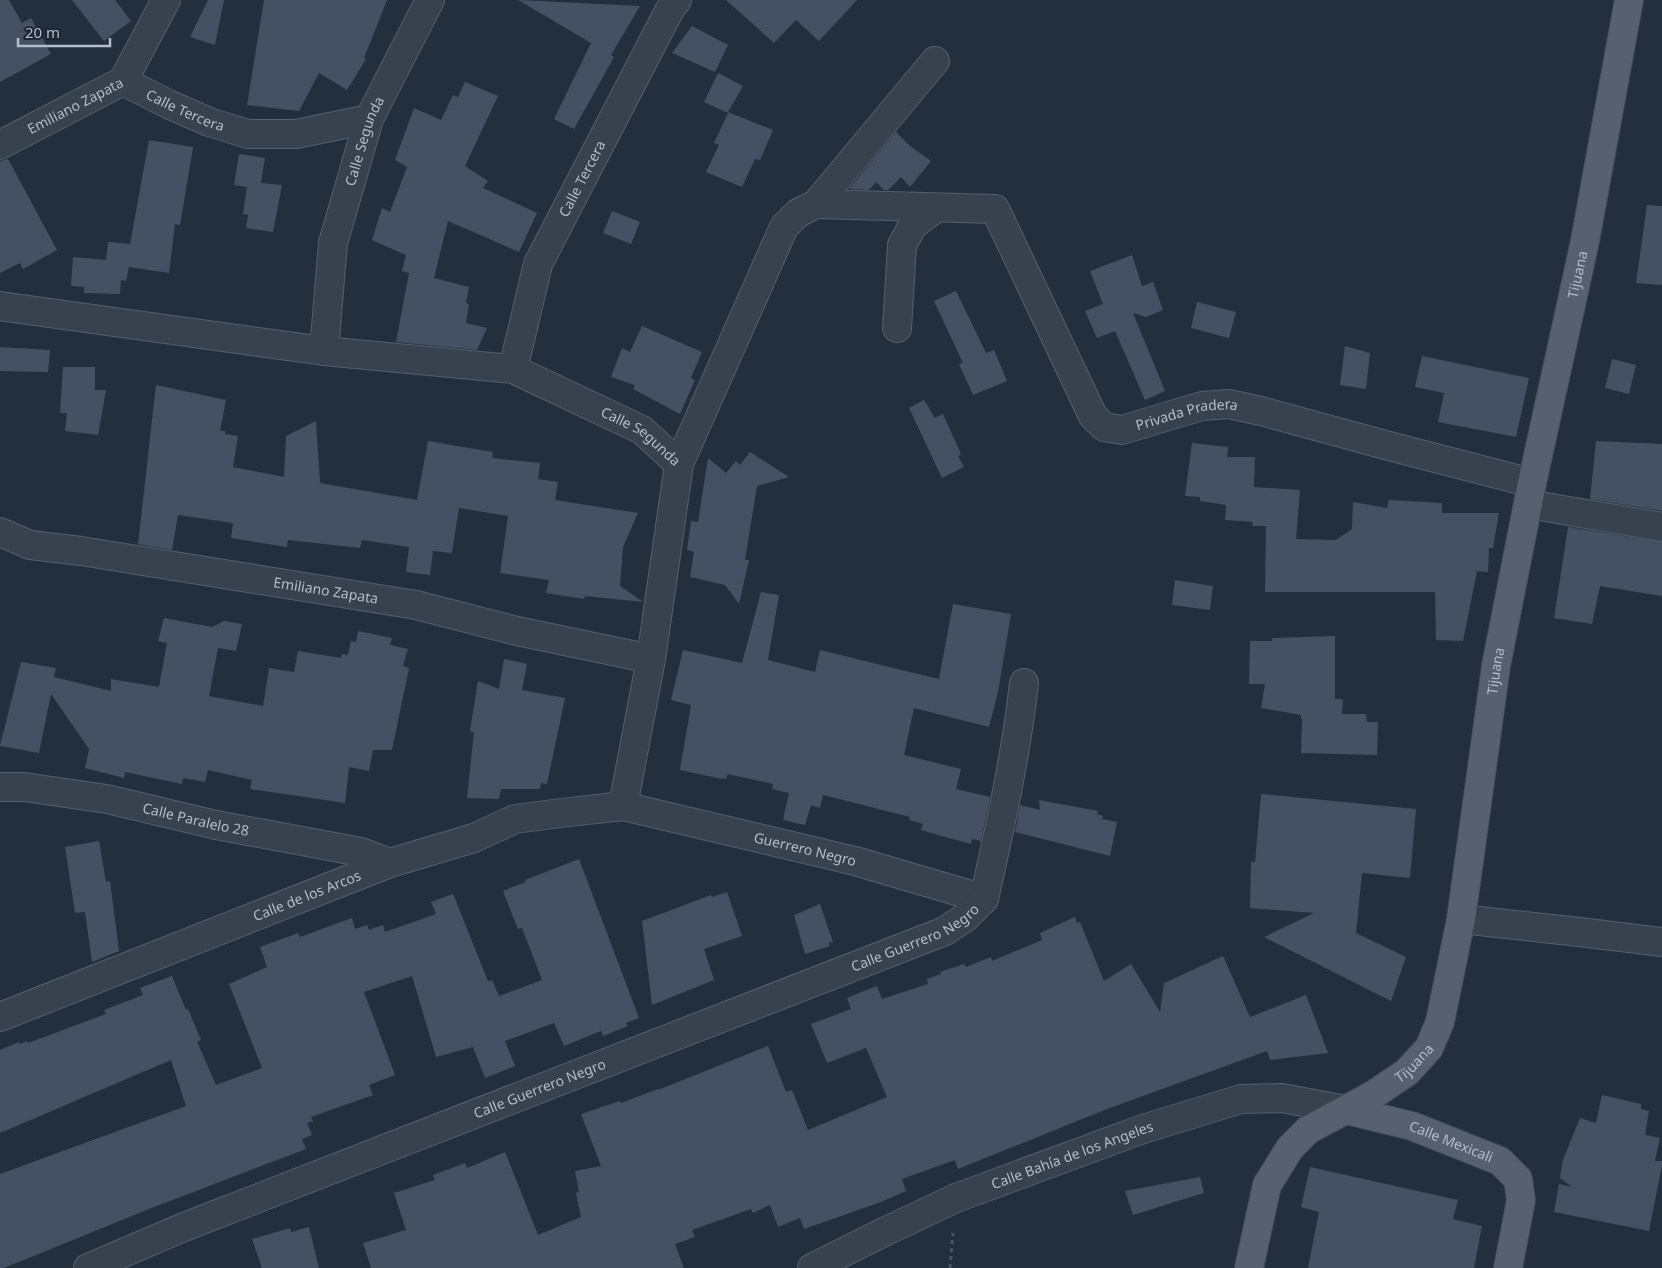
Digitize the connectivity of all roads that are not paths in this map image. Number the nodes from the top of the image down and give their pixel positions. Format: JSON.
{"nodes":[{"id":1,"x":166,"y":0,"type":"edge"},
{"id":2,"x":430,"y":0,"type":"edge"},
{"id":3,"x":676,"y":0,"type":"edge"},
{"id":4,"x":1629,"y":0,"type":"edge"},
{"id":5,"x":936,"y":61,"type":"dead end"},
{"id":6,"x":123,"y":80,"type":"junction"},
{"id":7,"x":369,"y":119,"type":"junction"},
{"id":8,"x":0,"y":145,"type":"edge"},
{"id":9,"x":816,"y":204,"type":"junction"},
{"id":10,"x":936,"y":208,"type":"junction"},
{"id":11,"x":0,"y":306,"type":"edge"},
{"id":12,"x":898,"y":328,"type":"dead end"},
{"id":13,"x":324,"y":351,"type":"junction"},
{"id":14,"x":513,"y":369,"type":"junction"},
{"id":15,"x":680,"y":464,"type":"junction"},
{"id":16,"x":1530,"y":494,"type":"junction"},
{"id":17,"x":1662,"y":527,"type":"edge"},
{"id":18,"x":0,"y":532,"type":"edge"},
{"id":19,"x":651,"y":659,"type":"junction"},
{"id":20,"x":1024,"y":683,"type":"dead end"},
{"id":21,"x":0,"y":787,"type":"edge"},
{"id":22,"x":623,"y":806,"type":"junction"},
{"id":23,"x":390,"y":863,"type":"junction"},
{"id":24,"x":984,"y":899,"type":"junction"},
{"id":25,"x":1461,"y":919,"type":"junction"},
{"id":26,"x":1662,"y":942,"type":"edge"},
{"id":27,"x":0,"y":1017,"type":"edge"},
{"id":28,"x":1346,"y":1110,"type":"junction"},
{"id":29,"x":88,"y":1268,"type":"edge"},
{"id":30,"x":812,"y":1268,"type":"edge"},
{"id":31,"x":1249,"y":1268,"type":"edge"},
{"id":32,"x":1508,"y":1268,"type":"edge"}],
"edges":[{"from":1,"to":6,"type":"street","name":"Emiliano Zapata"},
{"from":2,"to":7,"type":"street","name":"Calle Segunda"},
{"from":3,"to":14,"type":"street","name":"Calle Tercera"},
{"from":4,"to":16,"type":"main road","name":"Tijuana"},
{"from":5,"to":9,"type":"street"},
{"from":6,"to":7,"type":"street","name":"Calle Tercera"},
{"from":6,"to":8,"type":"street","name":"Emiliano Zapata"},
{"from":7,"to":13,"type":"street","name":"Calle Segunda"},
{"from":9,"to":10,"type":"street","name":"Privada Pradera"},
{"from":9,"to":15,"type":"street"},
{"from":10,"to":12,"type":"street"},
{"from":10,"to":16,"type":"street","name":"Privada Pradera"},
{"from":11,"to":13,"type":"street","name":"Calle Segunda"},
{"from":13,"to":14,"type":"street","name":"Calle Segunda"},
{"from":14,"to":15,"type":"street","name":"Calle Segunda"},
{"from":15,"to":19,"type":"street","name":"Calle Segunda"},
{"from":16,"to":17,"type":"street"},
{"from":16,"to":25,"type":"main road","name":"Tijuana"},
{"from":18,"to":19,"type":"street","name":"Emiliano Zapata"},
{"from":19,"to":22,"type":"street","name":"Calle Segunda"},
{"from":20,"to":24,"type":"street"},
{"from":21,"to":23,"type":"street","name":"Calle Paralelo 28"},
{"from":22,"to":23,"type":"street","name":"Calle de los Arcos"},
{"from":22,"to":24,"type":"street","name":"Guerrero Negro"},
{"from":23,"to":27,"type":"street","name":"Calle de los Arcos"},
{"from":24,"to":29,"type":"street","name":"Calle Guerrero Negro"},
{"from":25,"to":26,"type":"street"},
{"from":25,"to":28,"type":"main road","name":"Tijuana"},
{"from":28,"to":30,"type":"street","name":"Calle Bahía de los Angeles"},
{"from":28,"to":31,"type":"main road","name":"Tijuana"},
{"from":28,"to":32,"type":"main road","name":"Calle Mexicali"}]}
